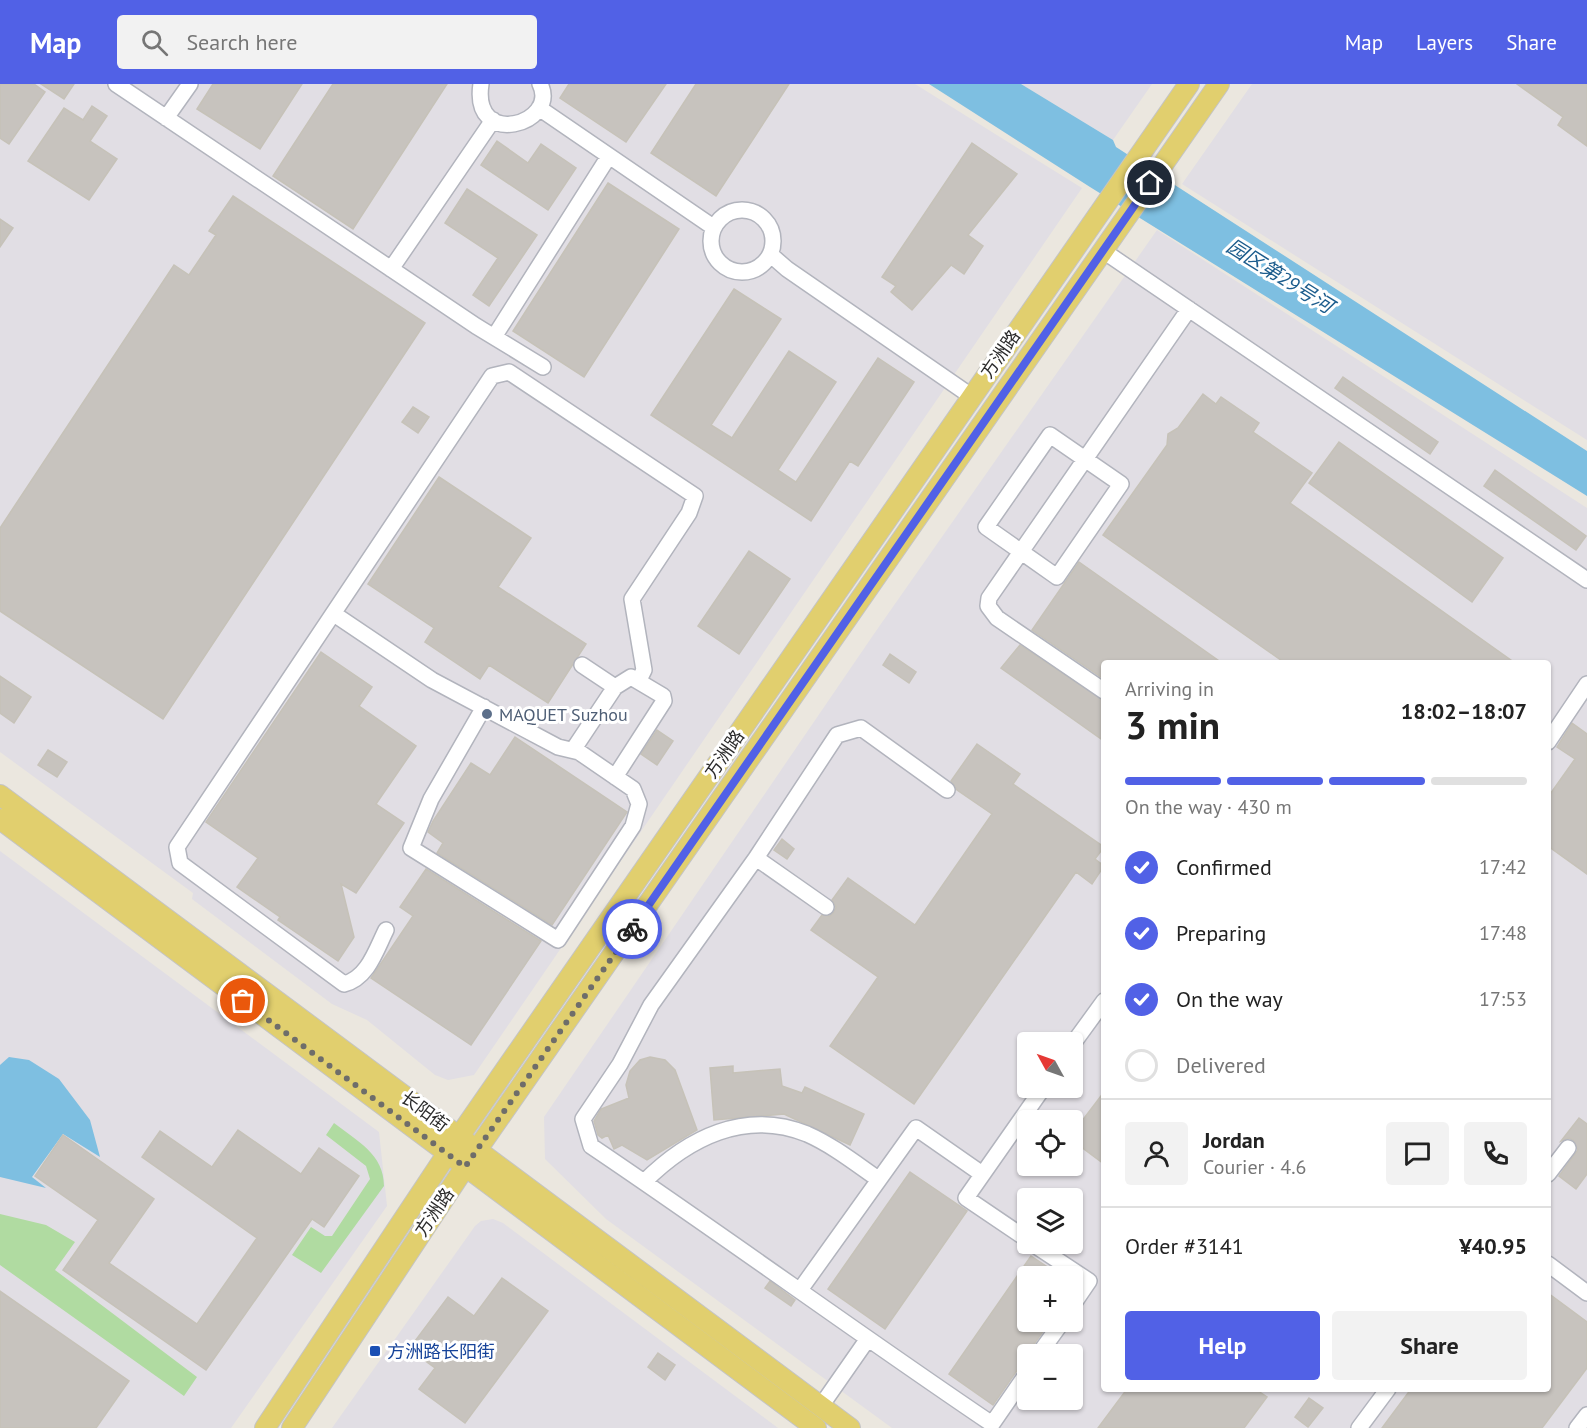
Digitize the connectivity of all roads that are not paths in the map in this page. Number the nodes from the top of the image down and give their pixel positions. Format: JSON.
{"nodes":[{"id":1,"x":116,"y":84,"type":"edge"},
{"id":2,"x":190,"y":84,"type":"edge"},
{"id":3,"x":481,"y":84,"type":"edge"},
{"id":4,"x":540,"y":84,"type":"edge"},
{"id":5,"x":1189,"y":84,"type":"edge"},
{"id":6,"x":1219,"y":84,"type":"edge"},
{"id":7,"x":539,"y":108,"type":"junction"},
{"id":8,"x":166,"y":118,"type":"junction"},
{"id":9,"x":493,"y":120,"type":"junction"},
{"id":10,"x":609,"y":156,"type":"junction"},
{"id":11,"x":713,"y":227,"type":"junction"},
{"id":12,"x":1102,"y":250,"type":"junction"},
{"id":13,"x":771,"y":255,"type":"junction"},
{"id":14,"x":391,"y":269,"type":"junction"},
{"id":15,"x":1190,"y":309,"type":"junction"},
{"id":16,"x":494,"y":337,"type":"junction"},
{"id":17,"x":543,"y":367,"type":"dead end"},
{"id":18,"x":971,"y":396,"type":"junction"},
{"id":19,"x":1085,"y":459,"type":"junction"},
{"id":20,"x":1021,"y":552,"type":"junction"},
{"id":21,"x":1587,"y":580,"type":"edge"},
{"id":22,"x":334,"y":614,"type":"junction"},
{"id":23,"x":582,"y":665,"type":"dead end"},
{"id":24,"x":639,"y":680,"type":"junction"},
{"id":25,"x":1587,"y":684,"type":"edge"},
{"id":26,"x":615,"y":687,"type":"junction"},
{"id":27,"x":1101,"y":689,"type":"edge"},
{"id":28,"x":484,"y":707,"type":"junction"},
{"id":29,"x":1551,"y":738,"type":"edge"},
{"id":30,"x":573,"y":750,"type":"junction"},
{"id":31,"x":615,"y":777,"type":"junction"},
{"id":32,"x":946,"y":790,"type":"dead end"},
{"id":33,"x":0,"y":795,"type":"edge"},
{"id":34,"x":0,"y":819,"type":"edge"},
{"id":35,"x":756,"y":858,"type":"junction"},
{"id":36,"x":826,"y":907,"type":"dead end"},
{"id":37,"x":386,"y":930,"type":"dead end"},
{"id":38,"x":1101,"y":1004,"type":"edge"},
{"id":39,"x":1081,"y":1032,"type":"edge"},
{"id":40,"x":1036,"y":1098,"type":"edge"},
{"id":41,"x":460,"y":1137,"type":"junction"},
{"id":42,"x":1568,"y":1148,"type":"dead end"},
{"id":43,"x":477,"y":1150,"type":"junction"},
{"id":44,"x":447,"y":1154,"type":"junction"},
{"id":45,"x":465,"y":1167,"type":"junction"},
{"id":46,"x":1551,"y":1170,"type":"edge"},
{"id":47,"x":982,"y":1174,"type":"junction"},
{"id":48,"x":878,"y":1179,"type":"junction"},
{"id":49,"x":644,"y":1182,"type":"junction"},
{"id":50,"x":1017,"y":1233,"type":"edge"},
{"id":51,"x":1048,"y":1254,"type":"edge"},
{"id":52,"x":1066,"y":1266,"type":"edge"},
{"id":53,"x":1551,"y":1266,"type":"edge"},
{"id":54,"x":1083,"y":1277,"type":"edge"},
{"id":55,"x":800,"y":1290,"type":"junction"},
{"id":56,"x":1083,"y":1290,"type":"edge"},
{"id":57,"x":1587,"y":1293,"type":"edge"},
{"id":58,"x":867,"y":1340,"type":"junction"},
{"id":59,"x":1017,"y":1388,"type":"edge"},
{"id":60,"x":1386,"y":1392,"type":"edge"},
{"id":61,"x":821,"y":1406,"type":"junction"},
{"id":62,"x":1587,"y":1415,"type":"edge"},
{"id":63,"x":265,"y":1428,"type":"edge"},
{"id":64,"x":292,"y":1428,"type":"edge"},
{"id":65,"x":816,"y":1428,"type":"edge"},
{"id":66,"x":850,"y":1428,"type":"edge"},
{"id":67,"x":1359,"y":1428,"type":"edge"},
{"id":68,"x":1577,"y":1428,"type":"edge"}],
"edges":[{"from":1,"to":8,"type":"lane"},
{"from":2,"to":8,"type":"lane"},
{"from":3,"to":9,"type":"lane"},
{"from":4,"to":7,"type":"lane"},
{"from":5,"to":18,"type":"main road","name":"方洲路"},
{"from":6,"to":12,"type":"main road","name":"方洲路"},
{"from":7,"to":9,"type":"lane"},
{"from":7,"to":10,"type":"lane"},
{"from":8,"to":14,"type":"lane"},
{"from":9,"to":14,"type":"lane"},
{"from":10,"to":11,"type":"lane"},
{"from":10,"to":16,"type":"lane"},
{"from":11,"to":13,"type":"lane"},
{"from":11,"to":13,"type":"lane"},
{"from":12,"to":15,"type":"lane"},
{"from":12,"to":43,"type":"main road","name":"方洲路"},
{"from":13,"to":18,"type":"lane"},
{"from":14,"to":16,"type":"lane"},
{"from":15,"to":19,"type":"lane"},
{"from":15,"to":21,"type":"lane"},
{"from":16,"to":17,"type":"lane"},
{"from":18,"to":41,"type":"main road","name":"方洲路"},
{"from":19,"to":20,"type":"lane"},
{"from":19,"to":20,"type":"lane"},
{"from":19,"to":20,"type":"lane"},
{"from":20,"to":27,"type":"lane"},
{"from":22,"to":24,"type":"lane"},
{"from":22,"to":28,"type":"lane"},
{"from":22,"to":37,"type":"lane"},
{"from":23,"to":26,"type":"lane"},
{"from":24,"to":26,"type":"lane"},
{"from":24,"to":31,"type":"lane"},
{"from":25,"to":29,"type":"lane"},
{"from":26,"to":30,"type":"lane"},
{"from":28,"to":30,"type":"lane"},
{"from":28,"to":31,"type":"lane"},
{"from":30,"to":31,"type":"lane"},
{"from":32,"to":35,"type":"lane"},
{"from":33,"to":41,"type":"main road","name":"长阳街"},
{"from":34,"to":44,"type":"main road","name":"长阳街"},
{"from":35,"to":36,"type":"lane"},
{"from":35,"to":49,"type":"lane"},
{"from":38,"to":39,"type":"lane"},
{"from":40,"to":47,"type":"lane"},
{"from":41,"to":43,"type":"main road","name":"长阳街"},
{"from":41,"to":44,"type":"main road","name":"方洲路"},
{"from":42,"to":46,"type":"lane"},
{"from":43,"to":45,"type":"main road","name":"方洲路"},
{"from":43,"to":61,"type":"main road","name":"长阳街"},
{"from":44,"to":45,"type":"main road","name":"长阳街"},
{"from":44,"to":63,"type":"main road","name":"方洲路"},
{"from":45,"to":64,"type":"main road","name":"方洲路"},
{"from":45,"to":65,"type":"main road","name":"长阳街"},
{"from":47,"to":48,"type":"lane"},
{"from":47,"to":50,"type":"lane"},
{"from":48,"to":49,"type":"lane"},
{"from":48,"to":55,"type":"lane"},
{"from":49,"to":55,"type":"lane"},
{"from":51,"to":52,"type":"lane"},
{"from":53,"to":57,"type":"lane"},
{"from":54,"to":56,"type":"lane"},
{"from":55,"to":58,"type":"lane"},
{"from":58,"to":59,"type":"lane"},
{"from":58,"to":61,"type":"lane"},
{"from":60,"to":67,"type":"lane"},
{"from":61,"to":66,"type":"main road","name":"长阳街"},
{"from":62,"to":68,"type":"lane"}]}
